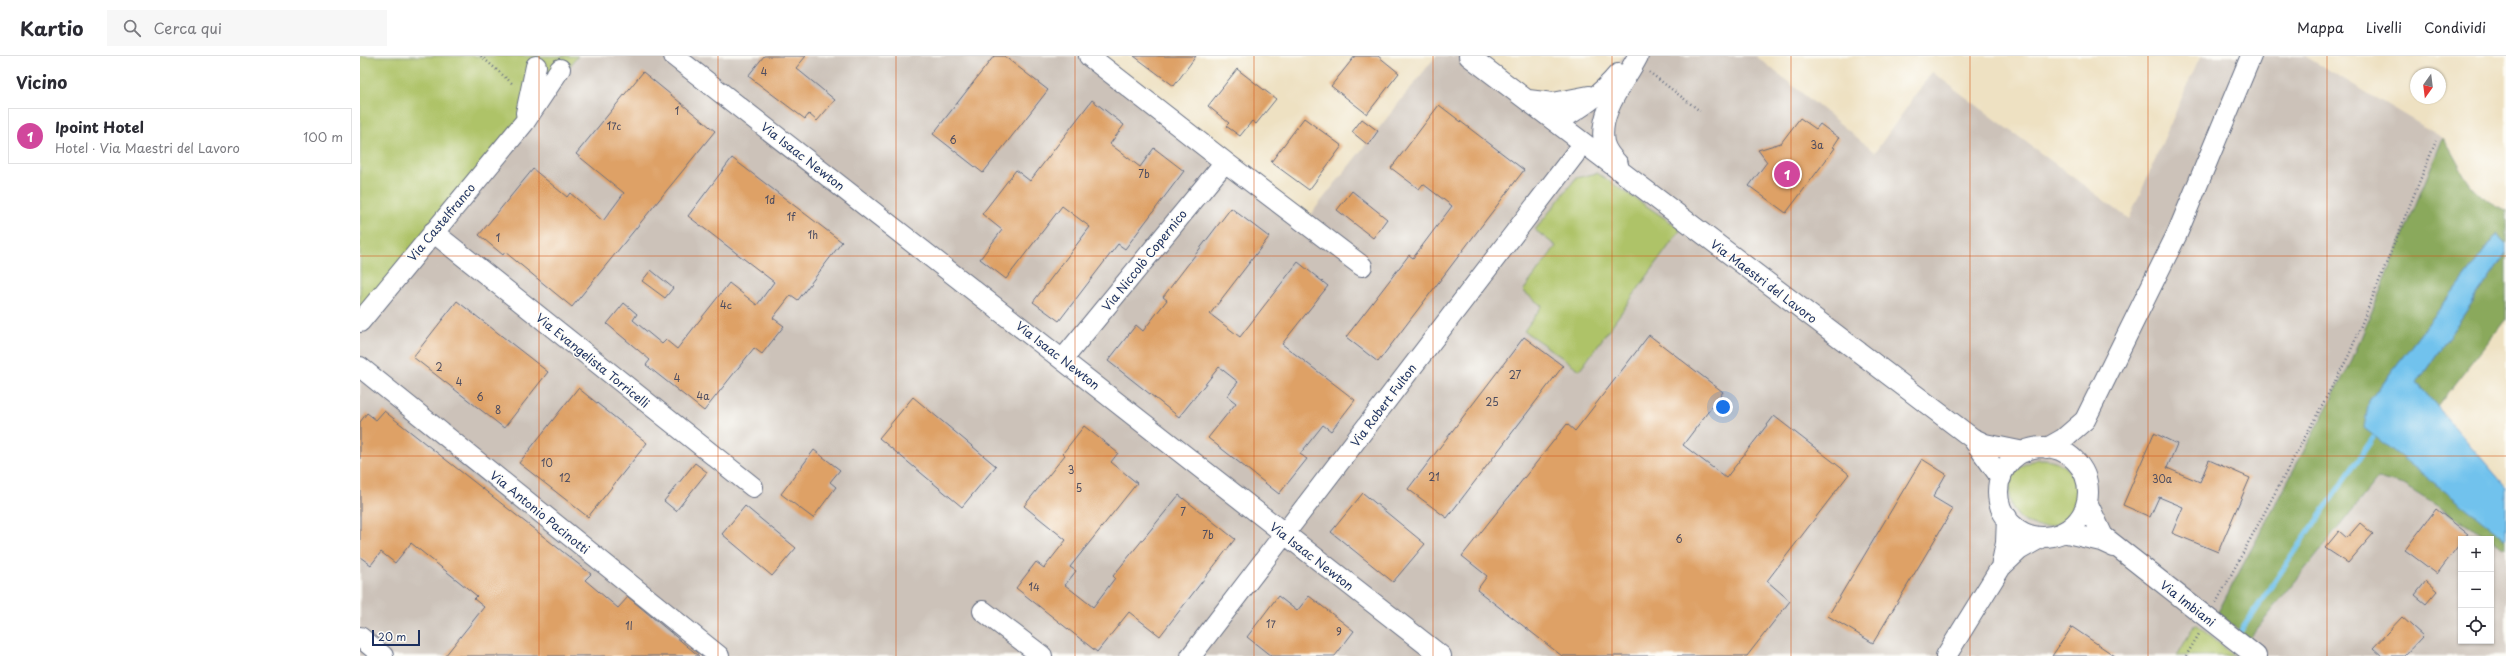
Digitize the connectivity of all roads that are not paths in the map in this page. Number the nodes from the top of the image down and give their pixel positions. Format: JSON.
{"nodes":[{"id":1,"x":674,"y":56,"type":"edge"},
{"id":2,"x":1089,"y":56,"type":"edge"},
{"id":3,"x":1469,"y":56,"type":"edge"},
{"id":4,"x":2251,"y":56,"type":"edge"},
{"id":5,"x":1638,"y":60,"type":"edge"},
{"id":6,"x":532,"y":61,"type":"edge"},
{"id":7,"x":566,"y":62,"type":"edge"},
{"id":8,"x":1602,"y":92,"type":"junction"},
{"id":9,"x":1527,"y":100,"type":"junction"},
{"id":10,"x":1557,"y":122,"type":"junction"},
{"id":11,"x":524,"y":123,"type":"junction"},
{"id":12,"x":1575,"y":154,"type":"dead end"},
{"id":13,"x":1225,"y":162,"type":"junction"},
{"id":14,"x":1628,"y":176,"type":"junction"},
{"id":15,"x":433,"y":232,"type":"junction"},
{"id":16,"x":1362,"y":266,"type":"dead end"},
{"id":17,"x":360,"y":322,"type":"edge"},
{"id":18,"x":1063,"y":359,"type":"junction"},
{"id":19,"x":360,"y":367,"type":"edge"},
{"id":20,"x":2085,"y":420,"type":"junction"},
{"id":21,"x":1972,"y":438,"type":"junction"},
{"id":22,"x":2047,"y":448,"type":"junction"},
{"id":23,"x":2024,"y":452,"type":"junction"},
{"id":24,"x":2082,"y":470,"type":"junction"},
{"id":25,"x":2001,"y":478,"type":"junction"},
{"id":26,"x":753,"y":487,"type":"dead end"},
{"id":27,"x":2087,"y":502,"type":"junction"},
{"id":28,"x":2007,"y":517,"type":"junction"},
{"id":29,"x":2063,"y":532,"type":"junction"},
{"id":30,"x":1285,"y":535,"type":"junction"},
{"id":31,"x":2042,"y":537,"type":"junction"},
{"id":32,"x":2119,"y":550,"type":"junction"},
{"id":33,"x":2001,"y":567,"type":"junction"},
{"id":34,"x":983,"y":611,"type":"dead end"},
{"id":35,"x":360,"y":637,"type":"edge"},
{"id":36,"x":383,"y":656,"type":"edge"},
{"id":37,"x":719,"y":656,"type":"edge"},
{"id":38,"x":1042,"y":656,"type":"edge"},
{"id":39,"x":1191,"y":656,"type":"edge"},
{"id":40,"x":1441,"y":656,"type":"edge"},
{"id":41,"x":1946,"y":656,"type":"edge"},
{"id":42,"x":2256,"y":656,"type":"edge"}],
"edges":[{"from":1,"to":18,"type":"street","name":"Via Isaac Newton"},
{"from":2,"to":13,"type":"street"},
{"from":3,"to":9,"type":"street"},
{"from":4,"to":20,"type":"street"},
{"from":5,"to":8,"type":"street"},
{"from":5,"to":14,"type":"street"},
{"from":6,"to":7,"type":"street"},
{"from":6,"to":11,"type":"street","name":"Via Castelfranco"},
{"from":7,"to":11,"type":"street","name":"Via Castelfranco"},
{"from":8,"to":9,"type":"street"},
{"from":8,"to":10,"type":"street"},
{"from":9,"to":10,"type":"street"},
{"from":10,"to":14,"type":"street","name":"Via Maestri del Lavoro"},
{"from":11,"to":15,"type":"street","name":"Via Castelfranco"},
{"from":12,"to":30,"type":"street","name":"Via Robert Fulton"},
{"from":13,"to":16,"type":"street"},
{"from":13,"to":18,"type":"street","name":"Via Niccolò Copernico"},
{"from":14,"to":21,"type":"street","name":"Via Maestri del Lavoro"},
{"from":15,"to":17,"type":"street","name":"Via Castelfranco"},
{"from":15,"to":26,"type":"street","name":"Via Evangelista Torricelli"},
{"from":18,"to":30,"type":"street","name":"Via Isaac Newton"},
{"from":19,"to":37,"type":"street","name":"Via Antonio Pacinotti"},
{"from":20,"to":22,"type":"street"},
{"from":20,"to":24,"type":"street"},
{"from":21,"to":23,"type":"street","name":"Via Maestri del Lavoro"},
{"from":21,"to":25,"type":"street","name":"Via Maestri del Lavoro"},
{"from":22,"to":23,"type":"street"},
{"from":22,"to":24,"type":"street"},
{"from":23,"to":25,"type":"street"},
{"from":24,"to":27,"type":"street"},
{"from":25,"to":28,"type":"street"},
{"from":27,"to":29,"type":"street"},
{"from":27,"to":32,"type":"street","name":"Via Imbiani"},
{"from":28,"to":31,"type":"street"},
{"from":28,"to":33,"type":"street"},
{"from":29,"to":31,"type":"street"},
{"from":29,"to":32,"type":"street","name":"Via Imbiani"},
{"from":30,"to":39,"type":"street","name":"Via Robert Fulton"},
{"from":30,"to":40,"type":"street","name":"Via Isaac Newton"},
{"from":31,"to":33,"type":"street"},
{"from":32,"to":42,"type":"street","name":"Via Imbiani"},
{"from":33,"to":41,"type":"street"},
{"from":34,"to":38,"type":"street"},
{"from":35,"to":36,"type":"street"}]}
